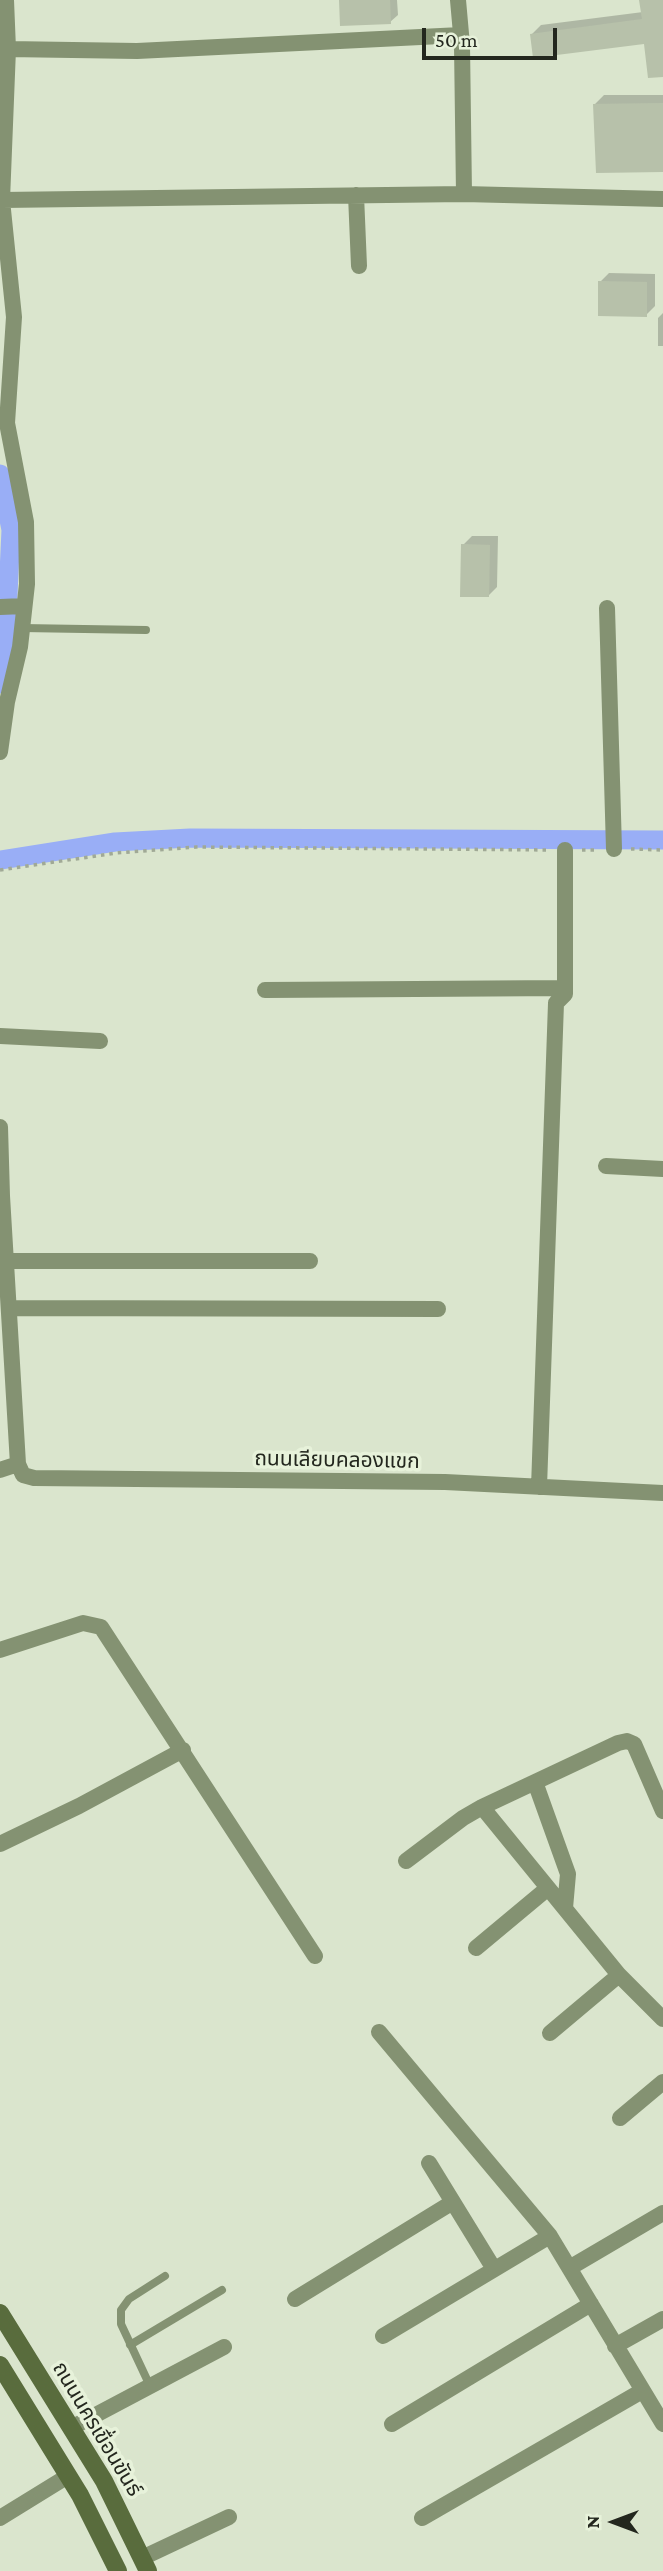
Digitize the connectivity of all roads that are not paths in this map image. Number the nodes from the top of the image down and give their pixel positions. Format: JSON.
{"nodes":[{"id":1,"x":6,"y":0,"type":"edge"},
{"id":2,"x":458,"y":0,"type":"edge"},
{"id":3,"x":461,"y":34,"type":"junction"},
{"id":4,"x":8,"y":49,"type":"junction"},
{"id":5,"x":464,"y":194,"type":"junction"},
{"id":6,"x":356,"y":195,"type":"junction"},
{"id":7,"x":663,"y":199,"type":"edge"},
{"id":8,"x":2,"y":200,"type":"junction"},
{"id":9,"x":359,"y":266,"type":"dead end"},
{"id":10,"x":13,"y":606,"type":"edge"},
{"id":11,"x":607,"y":608,"type":"dead end"},
{"id":12,"x":22,"y":628,"type":"junction"},
{"id":13,"x":146,"y":630,"type":"dead end"},
{"id":14,"x":0,"y":752,"type":"edge"},
{"id":15,"x":613,"y":841,"type":"road end"},
{"id":16,"x":565,"y":850,"type":"road end"},
{"id":17,"x":565,"y":988,"type":"junction"},
{"id":18,"x":265,"y":990,"type":"dead end"},
{"id":19,"x":0,"y":1036,"type":"edge"},
{"id":20,"x":100,"y":1041,"type":"dead end"},
{"id":21,"x":0,"y":1127,"type":"edge"},
{"id":22,"x":606,"y":1166,"type":"dead end"},
{"id":23,"x":663,"y":1169,"type":"edge"},
{"id":24,"x":6,"y":1261,"type":"junction"},
{"id":25,"x":310,"y":1261,"type":"dead end"},
{"id":26,"x":10,"y":1308,"type":"junction"},
{"id":27,"x":438,"y":1309,"type":"dead end"},
{"id":28,"x":6,"y":1364,"type":"edge"},
{"id":29,"x":18,"y":1464,"type":"junction"},
{"id":30,"x":0,"y":1470,"type":"edge"},
{"id":31,"x":539,"y":1487,"type":"junction"},
{"id":32,"x":663,"y":1493,"type":"edge"},
{"id":33,"x":0,"y":1650,"type":"edge"},
{"id":34,"x":183,"y":1751,"type":"junction"},
{"id":35,"x":536,"y":1782,"type":"junction"},
{"id":36,"x":482,"y":1807,"type":"junction"},
{"id":37,"x":663,"y":1811,"type":"edge"},
{"id":38,"x":0,"y":1844,"type":"edge"},
{"id":39,"x":406,"y":1861,"type":"dead end"},
{"id":40,"x":548,"y":1888,"type":"junction"},
{"id":41,"x":565,"y":1909,"type":"junction"},
{"id":42,"x":476,"y":1948,"type":"dead end"},
{"id":43,"x":314,"y":1956,"type":"dead end"},
{"id":44,"x":619,"y":1975,"type":"junction"},
{"id":45,"x":663,"y":2020,"type":"edge"},
{"id":46,"x":379,"y":2032,"type":"dead end"},
{"id":47,"x":550,"y":2033,"type":"dead end"},
{"id":48,"x":663,"y":2082,"type":"edge"},
{"id":49,"x":620,"y":2118,"type":"dead end"},
{"id":50,"x":429,"y":2164,"type":"dead end"},
{"id":51,"x":453,"y":2203,"type":"junction"},
{"id":52,"x":663,"y":2213,"type":"edge"},
{"id":53,"x":550,"y":2236,"type":"junction"},
{"id":54,"x":570,"y":2267,"type":"junction"},
{"id":55,"x":494,"y":2269,"type":"junction"},
{"id":56,"x":165,"y":2276,"type":"dead end"},
{"id":57,"x":222,"y":2290,"type":"dead end"},
{"id":58,"x":295,"y":2300,"type":"dead end"},
{"id":59,"x":591,"y":2304,"type":"junction"},
{"id":60,"x":0,"y":2313,"type":"edge"},
{"id":61,"x":663,"y":2319,"type":"edge"},
{"id":62,"x":383,"y":2336,"type":"dead end"},
{"id":63,"x":131,"y":2345,"type":"junction"},
{"id":64,"x":615,"y":2346,"type":"junction"},
{"id":65,"x":224,"y":2347,"type":"dead end"},
{"id":66,"x":0,"y":2365,"type":"edge"},
{"id":67,"x":150,"y":2386,"type":"junction"},
{"id":68,"x":642,"y":2391,"type":"junction"},
{"id":69,"x":392,"y":2424,"type":"dead end"},
{"id":70,"x":663,"y":2424,"type":"edge"},
{"id":71,"x":71,"y":2428,"type":"junction"},
{"id":72,"x":68,"y":2476,"type":"junction"},
{"id":73,"x":229,"y":2517,"type":"dead end"},
{"id":74,"x":0,"y":2518,"type":"edge"},
{"id":75,"x":422,"y":2518,"type":"dead end"},
{"id":76,"x":145,"y":2564,"type":"edge"},
{"id":77,"x":118,"y":2571,"type":"edge"}],
"edges":[{"from":1,"to":4,"type":"street"},
{"from":2,"to":3,"type":"street"},
{"from":3,"to":4,"type":"street"},
{"from":3,"to":5,"type":"street"},
{"from":4,"to":8,"type":"street"},
{"from":5,"to":6,"type":"street"},
{"from":5,"to":7,"type":"street"},
{"from":6,"to":8,"type":"street"},
{"from":6,"to":9,"type":"street"},
{"from":8,"to":10,"type":"street"},
{"from":10,"to":12,"type":"street"},
{"from":11,"to":15,"type":"street"},
{"from":12,"to":13,"type":"lane"},
{"from":12,"to":14,"type":"street"},
{"from":16,"to":17,"type":"street"},
{"from":17,"to":18,"type":"street"},
{"from":17,"to":31,"type":"street"},
{"from":19,"to":20,"type":"street"},
{"from":21,"to":24,"type":"street"},
{"from":22,"to":23,"type":"street"},
{"from":24,"to":25,"type":"street"},
{"from":24,"to":26,"type":"street"},
{"from":26,"to":27,"type":"street"},
{"from":26,"to":28,"type":"street"},
{"from":28,"to":29,"type":"street"},
{"from":29,"to":30,"type":"street"},
{"from":29,"to":31,"type":"street","name":"ถนนเลียบคลองแขก"},
{"from":31,"to":32,"type":"street","name":"ถนนเลียบคลองแขก"},
{"from":33,"to":34,"type":"street"},
{"from":34,"to":38,"type":"street"},
{"from":34,"to":43,"type":"street"},
{"from":35,"to":36,"type":"street"},
{"from":35,"to":37,"type":"street"},
{"from":35,"to":41,"type":"street"},
{"from":36,"to":39,"type":"street"},
{"from":36,"to":40,"type":"street"},
{"from":40,"to":41,"type":"street"},
{"from":40,"to":42,"type":"street"},
{"from":41,"to":44,"type":"street"},
{"from":44,"to":45,"type":"street"},
{"from":44,"to":47,"type":"street"},
{"from":46,"to":53,"type":"street"},
{"from":48,"to":49,"type":"street"},
{"from":50,"to":51,"type":"street"},
{"from":51,"to":55,"type":"street"},
{"from":51,"to":58,"type":"street"},
{"from":52,"to":54,"type":"street"},
{"from":53,"to":54,"type":"street"},
{"from":53,"to":55,"type":"street"},
{"from":54,"to":59,"type":"street"},
{"from":55,"to":62,"type":"street"},
{"from":56,"to":63,"type":"lane"},
{"from":57,"to":63,"type":"lane"},
{"from":59,"to":64,"type":"street"},
{"from":59,"to":69,"type":"street"},
{"from":60,"to":71,"type":"main road","name":"ถนนนครเขื่อนขันธ์"},
{"from":61,"to":64,"type":"street"},
{"from":63,"to":67,"type":"lane"},
{"from":64,"to":68,"type":"street"},
{"from":65,"to":67,"type":"street"},
{"from":66,"to":72,"type":"main road"},
{"from":67,"to":71,"type":"street"},
{"from":68,"to":70,"type":"street"},
{"from":68,"to":75,"type":"street"},
{"from":71,"to":76,"type":"main road","name":"ถนนนครเขื่อนขันธ์"},
{"from":72,"to":74,"type":"street"},
{"from":72,"to":77,"type":"main road"},
{"from":73,"to":76,"type":"street"}]}
